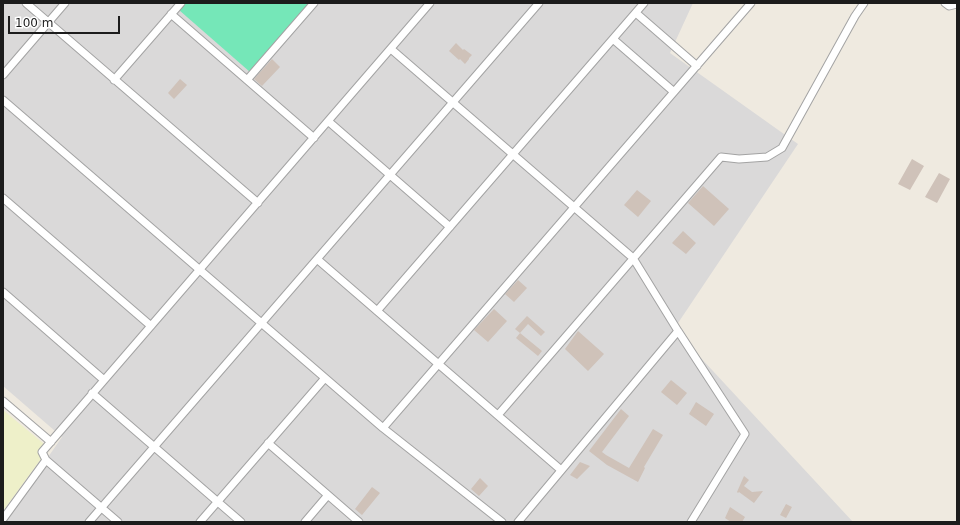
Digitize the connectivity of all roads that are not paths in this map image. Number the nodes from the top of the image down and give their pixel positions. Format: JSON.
{"nodes":[{"id":1,"x":26,"y":3,"type":"edge"},
{"id":2,"x":65,"y":3,"type":"edge"},
{"id":3,"x":181,"y":3,"type":"edge"},
{"id":4,"x":314,"y":3,"type":"edge"},
{"id":5,"x":430,"y":3,"type":"edge"},
{"id":6,"x":539,"y":3,"type":"edge"},
{"id":7,"x":644,"y":3,"type":"edge"},
{"id":8,"x":752,"y":3,"type":"edge"},
{"id":9,"x":864,"y":3,"type":"edge"},
{"id":10,"x":945,"y":3,"type":"edge"},
{"id":11,"x":957,"y":4,"type":"edge"},
{"id":12,"x":636,"y":13,"type":"junction"},
{"id":13,"x":171,"y":14,"type":"junction"},
{"id":14,"x":48,"y":22,"type":"junction"},
{"id":15,"x":613,"y":39,"type":"junction"},
{"id":16,"x":391,"y":49,"type":"junction"},
{"id":17,"x":697,"y":66,"type":"junction"},
{"id":18,"x":3,"y":75,"type":"edge"},
{"id":19,"x":114,"y":80,"type":"junction"},
{"id":20,"x":247,"y":80,"type":"junction"},
{"id":21,"x":674,"y":92,"type":"junction"},
{"id":22,"x":3,"y":100,"type":"edge"},
{"id":23,"x":453,"y":103,"type":"junction"},
{"id":24,"x":328,"y":121,"type":"junction"},
{"id":25,"x":314,"y":138,"type":"junction"},
{"id":26,"x":513,"y":154,"type":"junction"},
{"id":27,"x":390,"y":175,"type":"junction"},
{"id":28,"x":3,"y":198,"type":"edge"},
{"id":29,"x":258,"y":203,"type":"junction"},
{"id":30,"x":574,"y":208,"type":"junction"},
{"id":31,"x":450,"y":227,"type":"junction"},
{"id":32,"x":633,"y":258,"type":"junction"},
{"id":33,"x":317,"y":259,"type":"junction"},
{"id":34,"x":200,"y":270,"type":"junction"},
{"id":35,"x":3,"y":292,"type":"edge"},
{"id":36,"x":377,"y":311,"type":"junction"},
{"id":37,"x":262,"y":324,"type":"junction"},
{"id":38,"x":151,"y":326,"type":"junction"},
{"id":39,"x":678,"y":331,"type":"junction"},
{"id":40,"x":439,"y":364,"type":"junction"},
{"id":41,"x":325,"y":378,"type":"junction"},
{"id":42,"x":104,"y":380,"type":"junction"},
{"id":43,"x":92,"y":394,"type":"junction"},
{"id":44,"x":3,"y":401,"type":"edge"},
{"id":45,"x":498,"y":415,"type":"junction"},
{"id":46,"x":383,"y":428,"type":"junction"},
{"id":47,"x":51,"y":442,"type":"junction"},
{"id":48,"x":268,"y":443,"type":"junction"},
{"id":49,"x":155,"y":447,"type":"junction"},
{"id":50,"x":46,"y":460,"type":"junction"},
{"id":51,"x":561,"y":470,"type":"junction"},
{"id":52,"x":328,"y":495,"type":"junction"},
{"id":53,"x":218,"y":502,"type":"junction"},
{"id":54,"x":102,"y":508,"type":"junction"},
{"id":55,"x":6,"y":519,"type":"edge"},
{"id":56,"x":89,"y":522,"type":"edge"},
{"id":57,"x":118,"y":522,"type":"edge"},
{"id":58,"x":200,"y":522,"type":"edge"},
{"id":59,"x":241,"y":522,"type":"edge"},
{"id":60,"x":305,"y":522,"type":"edge"},
{"id":61,"x":359,"y":522,"type":"edge"},
{"id":62,"x":502,"y":522,"type":"edge"},
{"id":63,"x":518,"y":522,"type":"edge"},
{"id":64,"x":692,"y":522,"type":"edge"}],
"edges":[{"from":1,"to":14,"type":"street"},
{"from":2,"to":14,"type":"street"},
{"from":3,"to":13,"type":"street"},
{"from":4,"to":20,"type":"street"},
{"from":5,"to":16,"type":"street"},
{"from":6,"to":23,"type":"street"},
{"from":7,"to":12,"type":"street"},
{"from":8,"to":17,"type":"street"},
{"from":9,"to":32,"type":"street"},
{"from":10,"to":11,"type":"street"},
{"from":12,"to":15,"type":"street"},
{"from":12,"to":17,"type":"street"},
{"from":13,"to":19,"type":"street"},
{"from":13,"to":20,"type":"street"},
{"from":14,"to":18,"type":"street"},
{"from":14,"to":19,"type":"street"},
{"from":15,"to":21,"type":"street"},
{"from":15,"to":26,"type":"street"},
{"from":16,"to":23,"type":"street"},
{"from":16,"to":24,"type":"street"},
{"from":17,"to":21,"type":"street"},
{"from":19,"to":29,"type":"street"},
{"from":20,"to":25,"type":"street"},
{"from":21,"to":30,"type":"street"},
{"from":22,"to":34,"type":"street"},
{"from":23,"to":26,"type":"street"},
{"from":23,"to":27,"type":"street"},
{"from":24,"to":25,"type":"street"},
{"from":24,"to":27,"type":"street"},
{"from":25,"to":29,"type":"street"},
{"from":26,"to":30,"type":"street"},
{"from":26,"to":31,"type":"street"},
{"from":27,"to":31,"type":"street"},
{"from":27,"to":33,"type":"street"},
{"from":28,"to":38,"type":"street"},
{"from":29,"to":34,"type":"street"},
{"from":30,"to":32,"type":"street"},
{"from":30,"to":40,"type":"street"},
{"from":31,"to":36,"type":"street"},
{"from":32,"to":39,"type":"street"},
{"from":32,"to":45,"type":"street"},
{"from":33,"to":36,"type":"street"},
{"from":33,"to":37,"type":"street"},
{"from":34,"to":37,"type":"street"},
{"from":34,"to":38,"type":"street"},
{"from":35,"to":42,"type":"street"},
{"from":36,"to":40,"type":"street"},
{"from":37,"to":41,"type":"street"},
{"from":37,"to":49,"type":"street"},
{"from":38,"to":42,"type":"street"},
{"from":39,"to":51,"type":"street"},
{"from":39,"to":64,"type":"street"},
{"from":40,"to":45,"type":"street"},
{"from":40,"to":46,"type":"street"},
{"from":41,"to":46,"type":"street"},
{"from":41,"to":48,"type":"street"},
{"from":42,"to":43,"type":"street"},
{"from":43,"to":47,"type":"street"},
{"from":43,"to":49,"type":"street"},
{"from":44,"to":47,"type":"street"},
{"from":45,"to":51,"type":"street"},
{"from":46,"to":62,"type":"street"},
{"from":47,"to":50,"type":"street"},
{"from":48,"to":52,"type":"street"},
{"from":48,"to":53,"type":"street"},
{"from":49,"to":53,"type":"street"},
{"from":49,"to":54,"type":"street"},
{"from":50,"to":54,"type":"street"},
{"from":50,"to":55,"type":"street"},
{"from":51,"to":63,"type":"street"},
{"from":52,"to":60,"type":"street"},
{"from":52,"to":61,"type":"street"},
{"from":53,"to":58,"type":"street"},
{"from":53,"to":59,"type":"street"},
{"from":54,"to":56,"type":"street"},
{"from":54,"to":57,"type":"street"}]}
